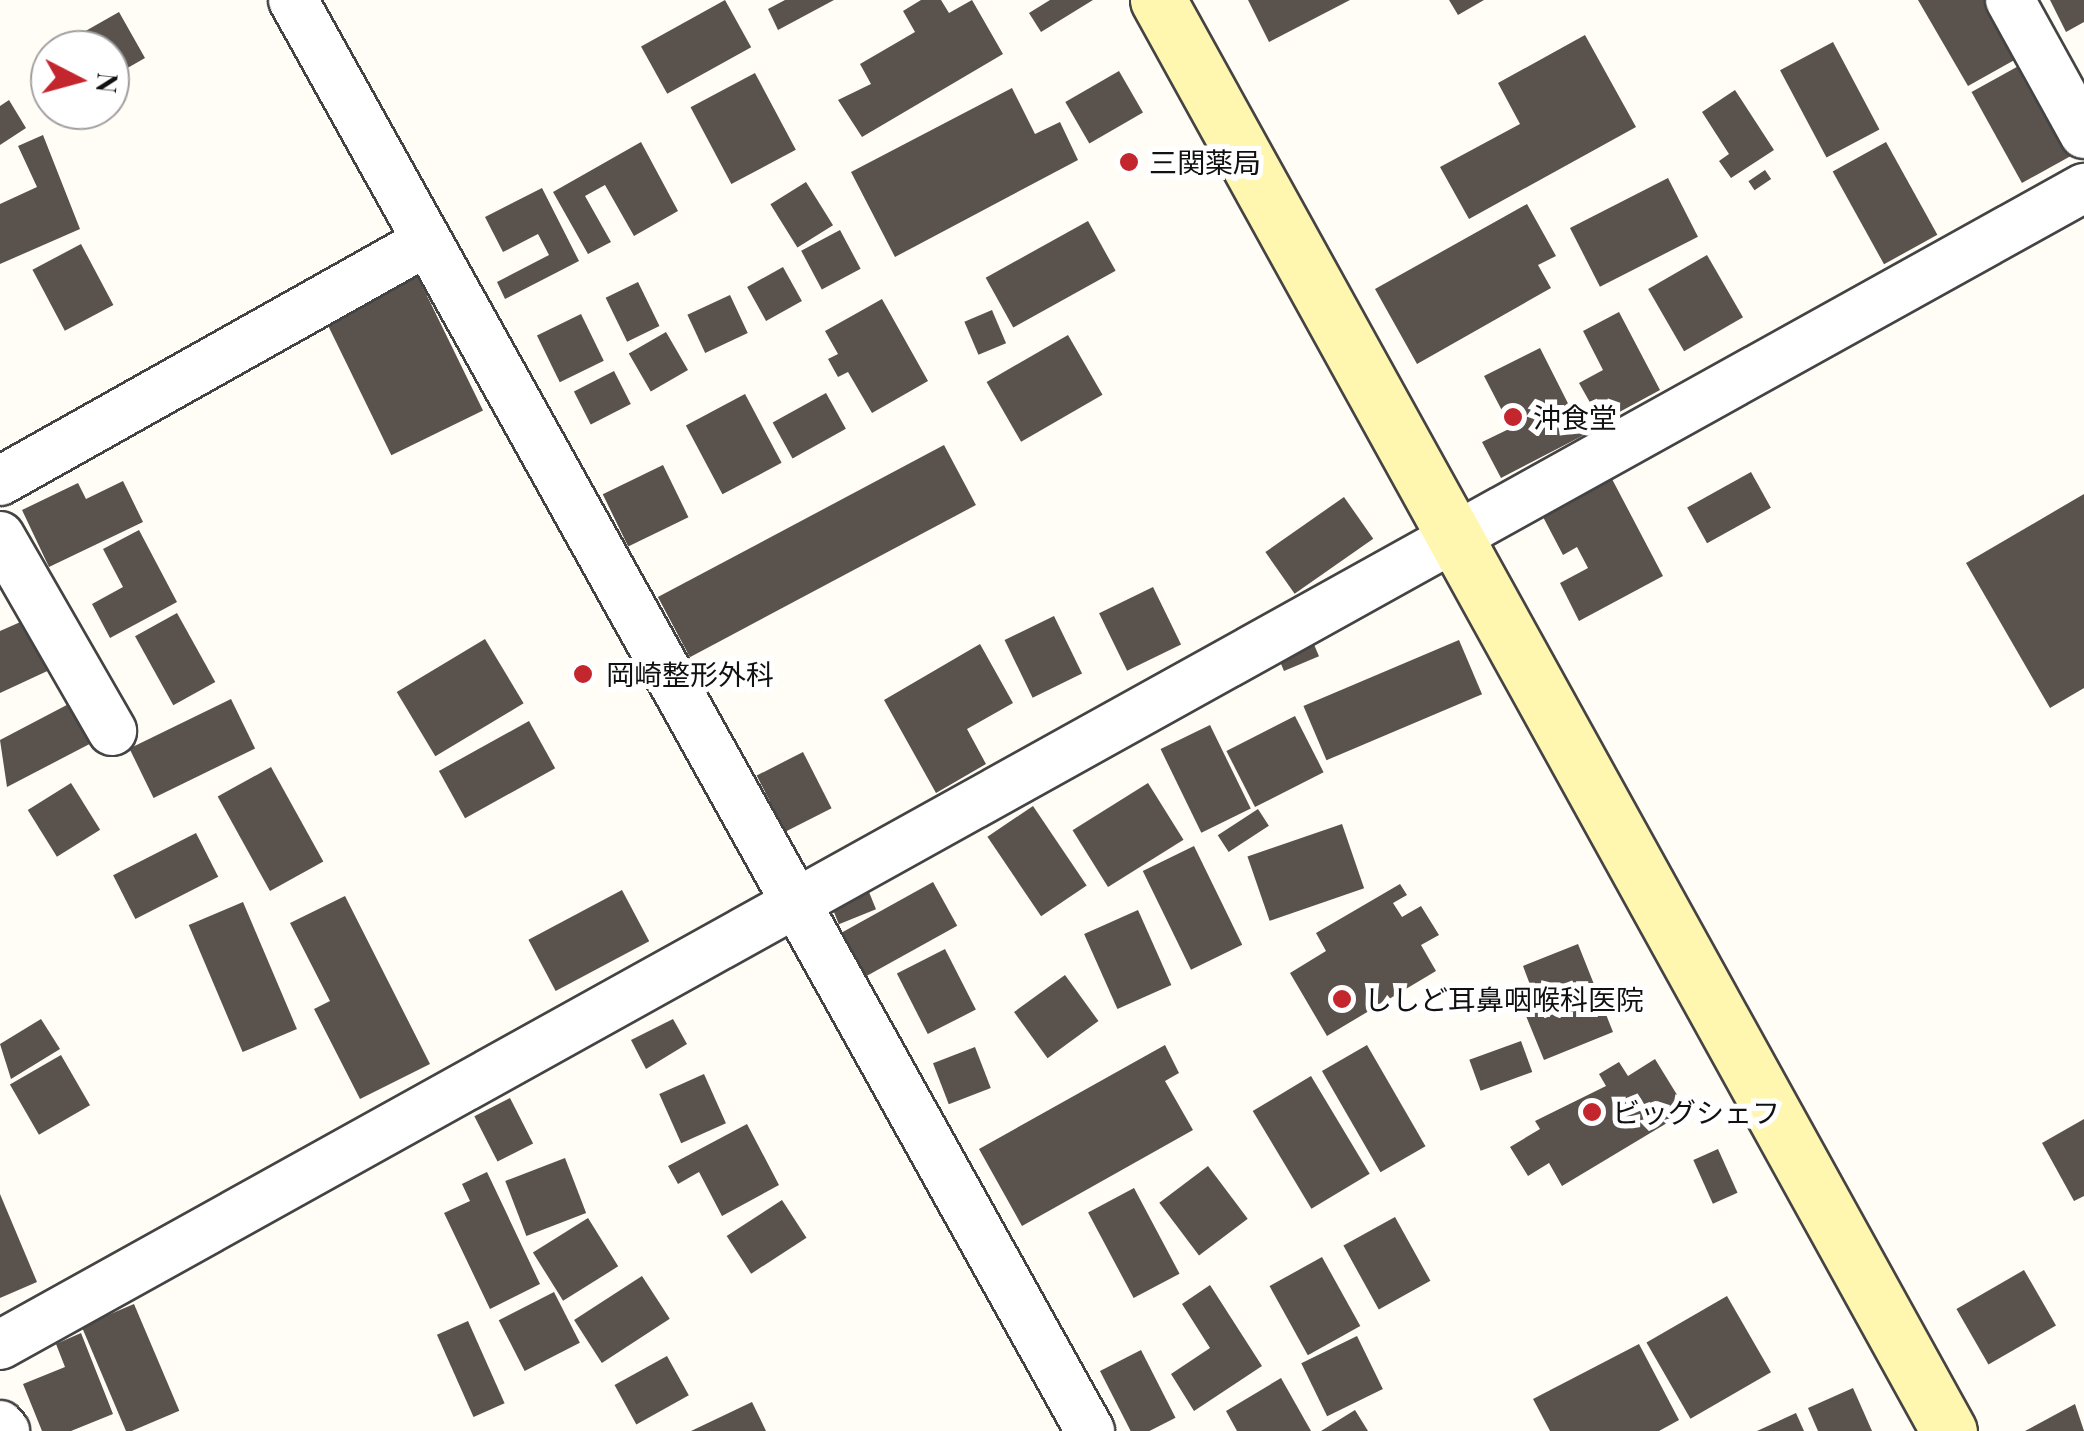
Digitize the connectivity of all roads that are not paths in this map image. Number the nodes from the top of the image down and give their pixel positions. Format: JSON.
{"nodes":[{"id":1,"x":293,"y":0,"type":"edge"},
{"id":2,"x":1158,"y":0,"type":"edge"},
{"id":3,"x":2010,"y":0,"type":"edge"},
{"id":4,"x":2084,"y":134,"type":"edge"},
{"id":5,"x":2084,"y":188,"type":"edge"},
{"id":6,"x":426,"y":242,"type":"junction"},
{"id":7,"x":0,"y":481,"type":"edge"},
{"id":8,"x":0,"y":536,"type":"edge"},
{"id":9,"x":1453,"y":536,"type":"junction"},
{"id":10,"x":112,"y":731,"type":"dead end"},
{"id":11,"x":792,"y":901,"type":"junction"},
{"id":12,"x":0,"y":1345,"type":"edge"},
{"id":13,"x":1090,"y":1431,"type":"edge"},
{"id":14,"x":1949,"y":1431,"type":"edge"}],
"edges":[{"from":1,"to":6,"type":"street"},
{"from":2,"to":9,"type":"street"},
{"from":3,"to":4,"type":"street"},
{"from":5,"to":9,"type":"street"},
{"from":6,"to":7,"type":"street"},
{"from":6,"to":11,"type":"street"},
{"from":8,"to":10,"type":"street"},
{"from":9,"to":11,"type":"street"},
{"from":9,"to":14,"type":"street"},
{"from":11,"to":12,"type":"street"},
{"from":11,"to":13,"type":"street"}]}
